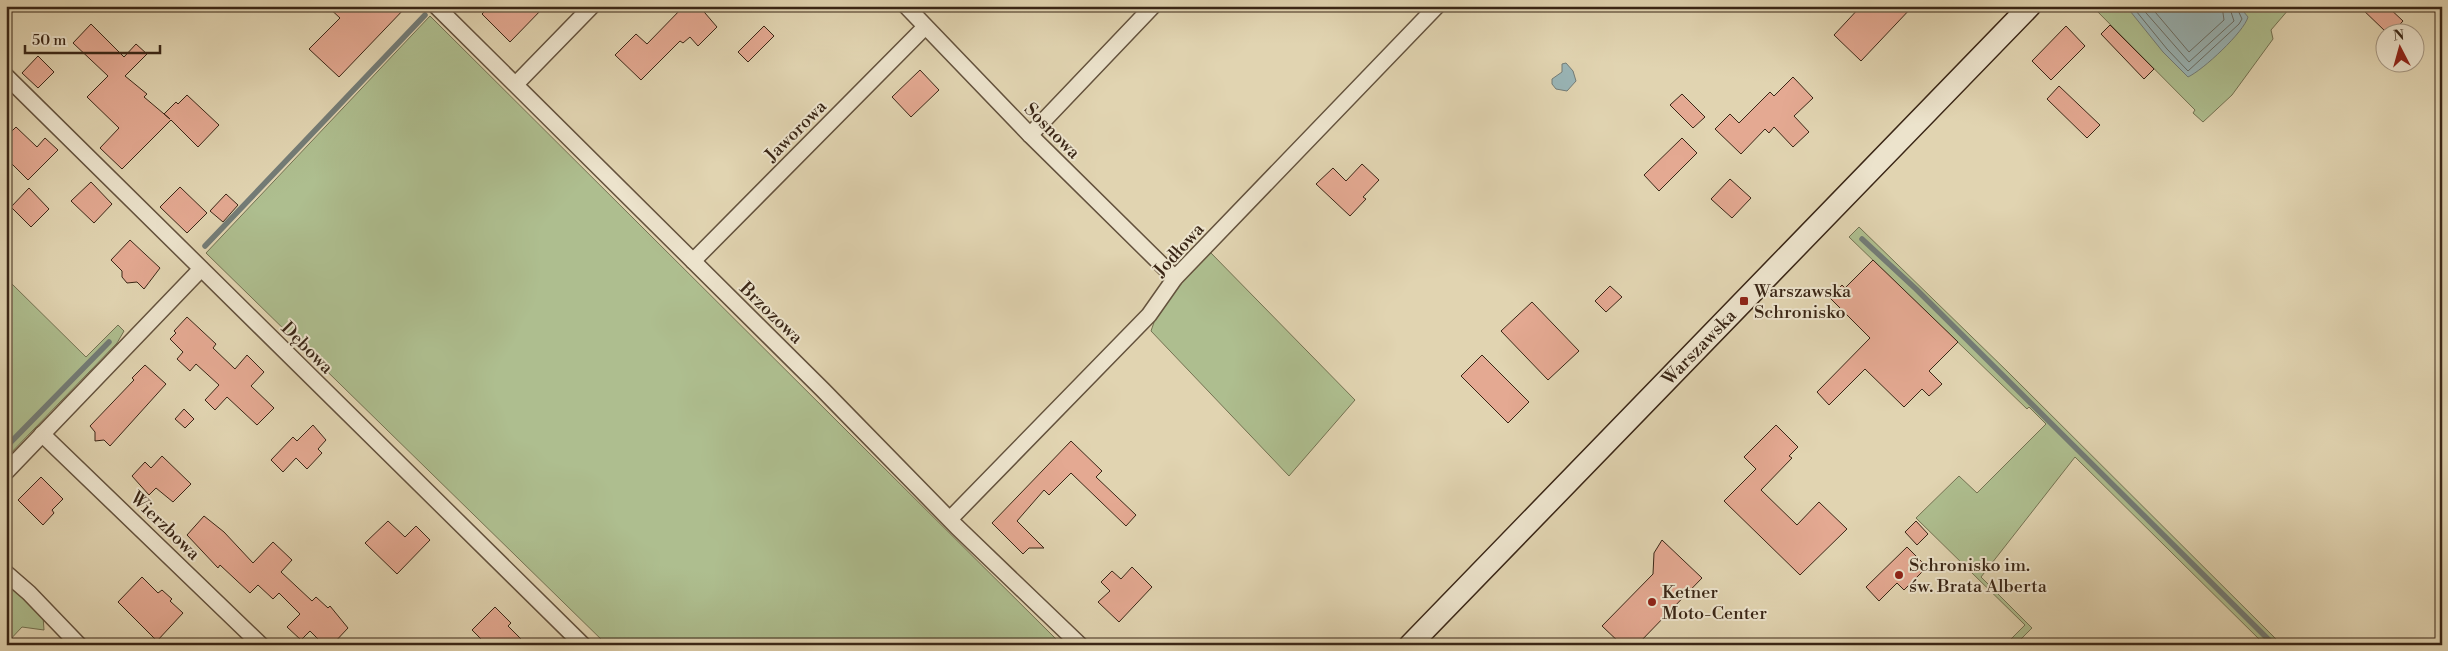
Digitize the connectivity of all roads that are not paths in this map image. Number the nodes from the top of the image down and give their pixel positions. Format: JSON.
{"nodes":[{"id":1,"x":436,"y":6,"type":"edge"},
{"id":2,"x":592,"y":6,"type":"edge"},
{"id":3,"x":906,"y":6,"type":"edge"},
{"id":4,"x":1153,"y":6,"type":"edge"},
{"id":5,"x":1438,"y":6,"type":"edge"},
{"id":6,"x":2030,"y":6,"type":"edge"},
{"id":7,"x":925,"y":27,"type":"junction"},
{"id":8,"x":6,"y":76,"type":"edge"},
{"id":9,"x":516,"y":84,"type":"junction"},
{"id":10,"x":1030,"y":135,"type":"junction"},
{"id":11,"x":693,"y":261,"type":"junction"},
{"id":12,"x":201,"y":269,"type":"junction"},
{"id":13,"x":1175,"y":278,"type":"junction"},
{"id":14,"x":42,"y":434,"type":"junction"},
{"id":15,"x":6,"y":472,"type":"edge"},
{"id":16,"x":950,"y":519,"type":"junction"},
{"id":17,"x":6,"y":573,"type":"edge"},
{"id":18,"x":80,"y":645,"type":"edge"},
{"id":19,"x":261,"y":645,"type":"edge"},
{"id":20,"x":583,"y":645,"type":"edge"},
{"id":21,"x":1080,"y":645,"type":"edge"},
{"id":22,"x":1410,"y":645,"type":"edge"}],
"edges":[{"from":1,"to":9,"type":"street","name":"Brzozowa"},
{"from":2,"to":9,"type":"street"},
{"from":3,"to":7,"type":"street","name":"Sosnowa"},
{"from":4,"to":10,"type":"street"},
{"from":5,"to":13,"type":"street","name":"Jodłowa"},
{"from":6,"to":22,"type":"main road","name":"Warszawska"},
{"from":7,"to":10,"type":"street","name":"Sosnowa"},
{"from":7,"to":11,"type":"street","name":"Jaworowa"},
{"from":8,"to":12,"type":"street","name":"Dębowa"},
{"from":9,"to":11,"type":"street","name":"Brzozowa"},
{"from":10,"to":13,"type":"street","name":"Sosnowa"},
{"from":11,"to":16,"type":"street","name":"Brzozowa"},
{"from":12,"to":14,"type":"street"},
{"from":12,"to":20,"type":"street","name":"Dębowa"},
{"from":13,"to":16,"type":"street","name":"Jodłowa"},
{"from":14,"to":15,"type":"street"},
{"from":14,"to":19,"type":"street","name":"Wierzbowa"},
{"from":16,"to":21,"type":"street","name":"Brzozowa"},
{"from":17,"to":18,"type":"street"}]}
